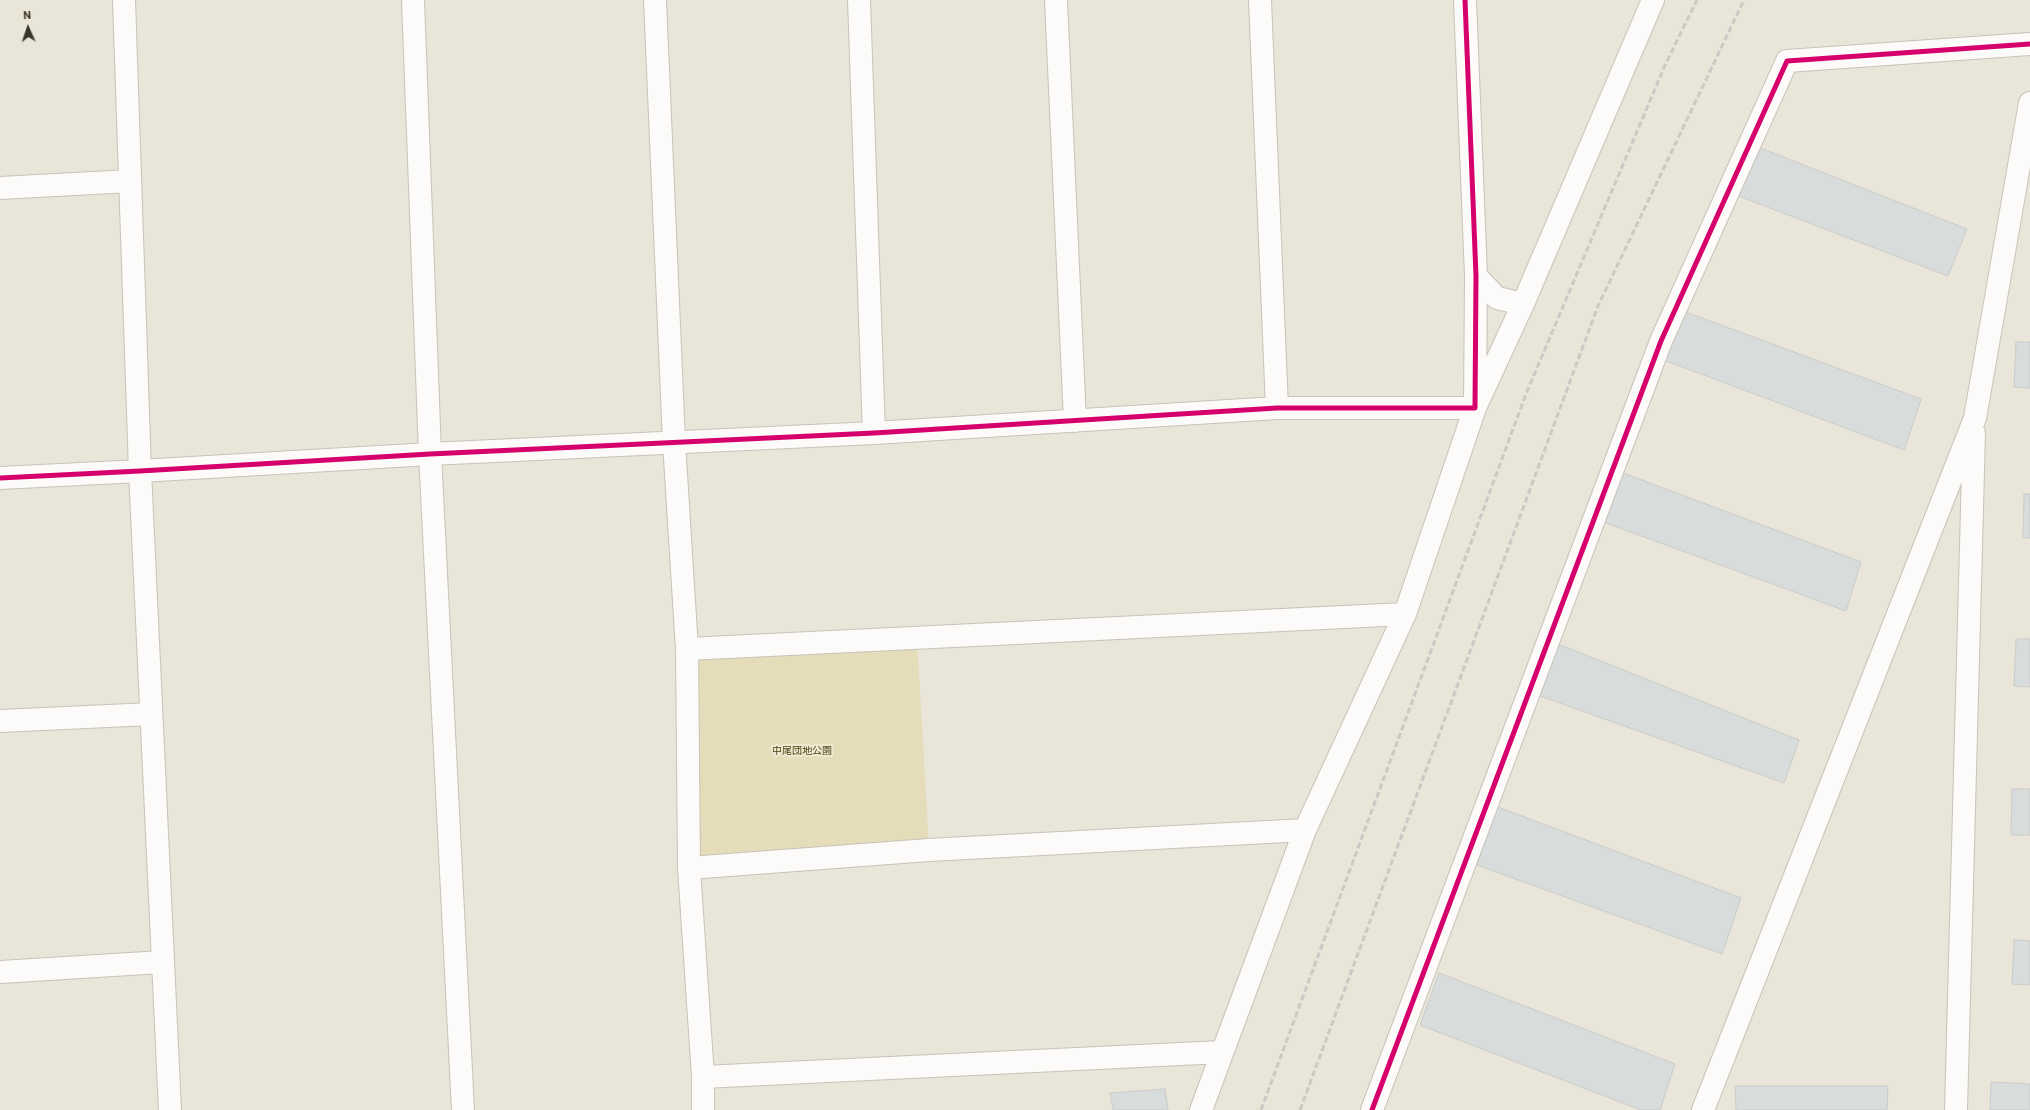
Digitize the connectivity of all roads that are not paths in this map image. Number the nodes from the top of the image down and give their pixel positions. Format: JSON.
{"nodes":[{"id":1,"x":124,"y":0,"type":"edge"},
{"id":2,"x":413,"y":0,"type":"edge"},
{"id":3,"x":655,"y":0,"type":"edge"},
{"id":4,"x":859,"y":0,"type":"edge"},
{"id":5,"x":1056,"y":0,"type":"edge"},
{"id":6,"x":1260,"y":0,"type":"edge"},
{"id":7,"x":1465,"y":0,"type":"edge"},
{"id":8,"x":1653,"y":0,"type":"edge"},
{"id":9,"x":2030,"y":44,"type":"edge"},
{"id":10,"x":2030,"y":103,"type":"edge"},
{"id":11,"x":130,"y":181,"type":"junction"},
{"id":12,"x":0,"y":188,"type":"edge"},
{"id":13,"x":1476,"y":276,"type":"junction"},
{"id":14,"x":1524,"y":304,"type":"junction"},
{"id":15,"x":1277,"y":408,"type":"junction"},
{"id":16,"x":1475,"y":408,"type":"junction"},
{"id":17,"x":1975,"y":418,"type":"junction"},
{"id":18,"x":1075,"y":421,"type":"junction"},
{"id":19,"x":874,"y":433,"type":"junction"},
{"id":20,"x":674,"y":442,"type":"junction"},
{"id":21,"x":430,"y":454,"type":"junction"},
{"id":22,"x":140,"y":472,"type":"junction"},
{"id":23,"x":0,"y":478,"type":"edge"},
{"id":24,"x":1405,"y":614,"type":"junction"},
{"id":25,"x":687,"y":649,"type":"junction"},
{"id":26,"x":151,"y":714,"type":"junction"},
{"id":27,"x":0,"y":721,"type":"edge"},
{"id":28,"x":1305,"y":830,"type":"junction"},
{"id":29,"x":689,"y":868,"type":"junction"},
{"id":30,"x":162,"y":962,"type":"junction"},
{"id":31,"x":0,"y":972,"type":"edge"},
{"id":32,"x":1222,"y":1052,"type":"junction"},
{"id":33,"x":703,"y":1077,"type":"junction"},
{"id":34,"x":170,"y":1110,"type":"edge"},
{"id":35,"x":463,"y":1110,"type":"edge"},
{"id":36,"x":703,"y":1110,"type":"edge"},
{"id":37,"x":1200,"y":1110,"type":"edge"},
{"id":38,"x":1372,"y":1110,"type":"edge"},
{"id":39,"x":1703,"y":1110,"type":"edge"},
{"id":40,"x":1956,"y":1110,"type":"edge"}],
"edges":[{"from":1,"to":11,"type":"street"},
{"from":2,"to":21,"type":"street"},
{"from":3,"to":20,"type":"street"},
{"from":4,"to":19,"type":"street"},
{"from":5,"to":18,"type":"street"},
{"from":6,"to":15,"type":"street"},
{"from":7,"to":13,"type":"street"},
{"from":8,"to":14,"type":"street"},
{"from":9,"to":38,"type":"street"},
{"from":10,"to":17,"type":"street"},
{"from":11,"to":12,"type":"street"},
{"from":11,"to":22,"type":"street"},
{"from":13,"to":14,"type":"street"},
{"from":13,"to":16,"type":"street"},
{"from":14,"to":16,"type":"street"},
{"from":15,"to":16,"type":"street"},
{"from":15,"to":18,"type":"street"},
{"from":16,"to":24,"type":"street"},
{"from":17,"to":39,"type":"street"},
{"from":17,"to":40,"type":"street"},
{"from":18,"to":19,"type":"street"},
{"from":19,"to":20,"type":"street"},
{"from":20,"to":21,"type":"street"},
{"from":20,"to":25,"type":"street"},
{"from":21,"to":22,"type":"street"},
{"from":21,"to":35,"type":"street"},
{"from":22,"to":23,"type":"street"},
{"from":22,"to":26,"type":"street"},
{"from":24,"to":25,"type":"street"},
{"from":24,"to":28,"type":"street"},
{"from":25,"to":29,"type":"street"},
{"from":26,"to":27,"type":"street"},
{"from":26,"to":30,"type":"street"},
{"from":28,"to":29,"type":"street"},
{"from":28,"to":32,"type":"street"},
{"from":29,"to":33,"type":"street"},
{"from":30,"to":31,"type":"street"},
{"from":30,"to":34,"type":"street"},
{"from":32,"to":33,"type":"street"},
{"from":32,"to":37,"type":"street"},
{"from":33,"to":36,"type":"street"}]}
